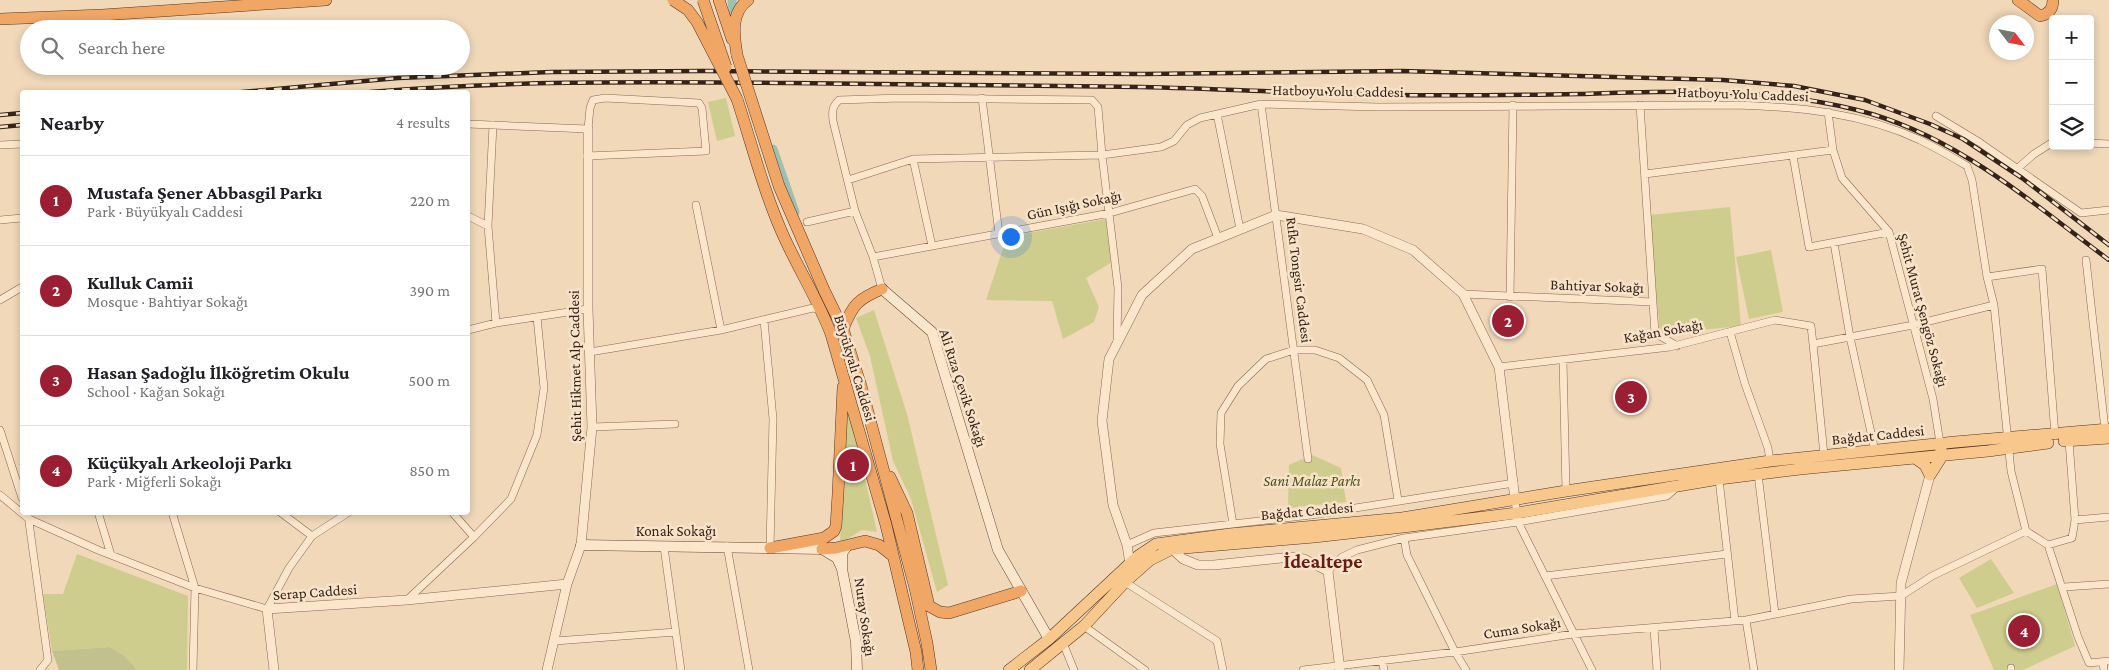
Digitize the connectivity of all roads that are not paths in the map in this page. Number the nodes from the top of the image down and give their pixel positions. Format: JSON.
{"nodes":[{"id":1,"x":326,"y":0,"type":"edge"},
{"id":2,"x":673,"y":0,"type":"edge"},
{"id":3,"x":703,"y":0,"type":"edge"},
{"id":4,"x":719,"y":0,"type":"edge"},
{"id":5,"x":748,"y":0,"type":"edge"},
{"id":6,"x":2018,"y":0,"type":"edge"},
{"id":7,"x":2053,"y":0,"type":"edge"},
{"id":8,"x":0,"y":19,"type":"edge"},
{"id":9,"x":737,"y":55,"type":"junction"},
{"id":10,"x":982,"y":98,"type":"junction"},
{"id":11,"x":738,"y":99,"type":"junction"},
{"id":12,"x":1261,"y":104,"type":"junction"},
{"id":13,"x":1513,"y":105,"type":"junction"},
{"id":14,"x":1640,"y":105,"type":"junction"},
{"id":15,"x":1828,"y":112,"type":"junction"},
{"id":16,"x":1217,"y":114,"type":"junction"},
{"id":17,"x":1936,"y":116,"type":"dead end"},
{"id":18,"x":470,"y":124,"type":"edge"},
{"id":19,"x":493,"y":125,"type":"junction"},
{"id":20,"x":588,"y":130,"type":"junction"},
{"id":21,"x":2094,"y":143,"type":"edge"},
{"id":22,"x":20,"y":144,"type":"edge"},
{"id":23,"x":2109,"y":144,"type":"edge"},
{"id":24,"x":0,"y":145,"type":"edge"},
{"id":25,"x":2049,"y":145,"type":"edge"},
{"id":26,"x":1833,"y":150,"type":"junction"},
{"id":27,"x":1102,"y":155,"type":"junction"},
{"id":28,"x":587,"y":156,"type":"junction"},
{"id":29,"x":988,"y":156,"type":"junction"},
{"id":30,"x":1793,"y":156,"type":"junction"},
{"id":31,"x":913,"y":158,"type":"junction"},
{"id":32,"x":2018,"y":168,"type":"junction"},
{"id":33,"x":1645,"y":174,"type":"junction"},
{"id":34,"x":848,"y":180,"type":"junction"},
{"id":35,"x":696,"y":205,"type":"dead end"},
{"id":36,"x":855,"y":210,"type":"junction"},
{"id":37,"x":2109,"y":210,"type":"edge"},
{"id":38,"x":1110,"y":213,"type":"junction"},
{"id":39,"x":1276,"y":215,"type":"junction"},
{"id":40,"x":470,"y":217,"type":"edge"},
{"id":41,"x":20,"y":218,"type":"edge"},
{"id":42,"x":0,"y":220,"type":"edge"},
{"id":43,"x":807,"y":222,"type":"dead end"},
{"id":44,"x":488,"y":226,"type":"junction"},
{"id":45,"x":1240,"y":229,"type":"junction"},
{"id":46,"x":1889,"y":232,"type":"junction"},
{"id":47,"x":999,"y":234,"type":"junction"},
{"id":48,"x":1218,"y":238,"type":"junction"},
{"id":49,"x":1834,"y":243,"type":"junction"},
{"id":50,"x":932,"y":246,"type":"junction"},
{"id":51,"x":873,"y":257,"type":"junction"},
{"id":52,"x":2086,"y":260,"type":"dead end"},
{"id":53,"x":1987,"y":277,"type":"junction"},
{"id":54,"x":20,"y":287,"type":"edge"},
{"id":55,"x":882,"y":289,"type":"junction"},
{"id":56,"x":1463,"y":294,"type":"junction"},
{"id":57,"x":1510,"y":297,"type":"junction"},
{"id":58,"x":0,"y":300,"type":"edge"},
{"id":59,"x":1653,"y":302,"type":"junction"},
{"id":60,"x":1994,"y":305,"type":"junction"},
{"id":61,"x":588,"y":309,"type":"junction"},
{"id":62,"x":822,"y":311,"type":"junction"},
{"id":63,"x":537,"y":317,"type":"junction"},
{"id":64,"x":764,"y":320,"type":"junction"},
{"id":65,"x":496,"y":324,"type":"junction"},
{"id":66,"x":1913,"y":324,"type":"junction"},
{"id":67,"x":843,"y":329,"type":"junction"},
{"id":68,"x":470,"y":330,"type":"edge"},
{"id":69,"x":721,"y":330,"type":"junction"},
{"id":70,"x":1730,"y":332,"type":"junction"},
{"id":71,"x":1850,"y":337,"type":"junction"},
{"id":72,"x":1117,"y":344,"type":"junction"},
{"id":73,"x":1814,"y":344,"type":"junction"},
{"id":74,"x":1677,"y":346,"type":"junction"},
{"id":75,"x":1294,"y":350,"type":"junction"},
{"id":76,"x":590,"y":352,"type":"junction"},
{"id":77,"x":1563,"y":360,"type":"junction"},
{"id":78,"x":1499,"y":367,"type":"junction"},
{"id":79,"x":844,"y":378,"type":"junction"},
{"id":80,"x":675,"y":424,"type":"dead end"},
{"id":81,"x":592,"y":427,"type":"junction"},
{"id":82,"x":0,"y":430,"type":"edge"},
{"id":83,"x":2108,"y":432,"type":"edge"},
{"id":84,"x":2055,"y":435,"type":"junction"},
{"id":85,"x":2069,"y":441,"type":"junction"},
{"id":86,"x":2008,"y":443,"type":"junction"},
{"id":87,"x":1940,"y":444,"type":"junction"},
{"id":88,"x":1875,"y":451,"type":"junction"},
{"id":89,"x":1824,"y":455,"type":"junction"},
{"id":90,"x":1942,"y":456,"type":"junction"},
{"id":91,"x":1915,"y":458,"type":"junction"},
{"id":92,"x":1308,"y":459,"type":"dead end"},
{"id":93,"x":1770,"y":461,"type":"junction"},
{"id":94,"x":882,"y":465,"type":"junction"},
{"id":95,"x":1758,"y":474,"type":"junction"},
{"id":96,"x":1930,"y":475,"type":"junction"},
{"id":97,"x":1719,"y":479,"type":"junction"},
{"id":98,"x":1514,"y":483,"type":"junction"},
{"id":99,"x":1652,"y":484,"type":"junction"},
{"id":100,"x":1678,"y":486,"type":"junction"},
{"id":101,"x":1566,"y":491,"type":"junction"},
{"id":102,"x":20,"y":492,"type":"edge"},
{"id":103,"x":0,"y":495,"type":"edge"},
{"id":104,"x":1398,"y":500,"type":"junction"},
{"id":105,"x":1516,"y":500,"type":"junction"},
{"id":106,"x":20,"y":510,"type":"edge"},
{"id":107,"x":99,"y":515,"type":"edge"},
{"id":108,"x":173,"y":515,"type":"edge"},
{"id":109,"x":284,"y":515,"type":"edge"},
{"id":110,"x":344,"y":515,"type":"edge"},
{"id":111,"x":455,"y":515,"type":"edge"},
{"id":112,"x":28,"y":516,"type":"edge"},
{"id":113,"x":1517,"y":517,"type":"junction"},
{"id":114,"x":2109,"y":517,"type":"edge"},
{"id":115,"x":2074,"y":520,"type":"junction"},
{"id":116,"x":1232,"y":524,"type":"junction"},
{"id":117,"x":2026,"y":531,"type":"junction"},
{"id":118,"x":312,"y":536,"type":"junction"},
{"id":119,"x":474,"y":537,"type":"junction"},
{"id":120,"x":1404,"y":538,"type":"junction"},
{"id":121,"x":581,"y":545,"type":"junction"},
{"id":122,"x":1127,"y":545,"type":"junction"},
{"id":123,"x":2048,"y":545,"type":"junction"},
{"id":124,"x":727,"y":546,"type":"junction"},
{"id":125,"x":847,"y":546,"type":"junction"},
{"id":126,"x":664,"y":547,"type":"junction"},
{"id":127,"x":770,"y":548,"type":"junction"},
{"id":128,"x":822,"y":549,"type":"junction"},
{"id":129,"x":1172,"y":549,"type":"junction"},
{"id":130,"x":1727,"y":554,"type":"junction"},
{"id":131,"x":111,"y":555,"type":"junction"},
{"id":132,"x":893,"y":556,"type":"junction"},
{"id":133,"x":1130,"y":564,"type":"junction"},
{"id":134,"x":842,"y":569,"type":"junction"},
{"id":135,"x":1328,"y":571,"type":"junction"},
{"id":136,"x":1545,"y":576,"type":"junction"},
{"id":137,"x":1125,"y":582,"type":"junction"},
{"id":138,"x":567,"y":584,"type":"junction"},
{"id":139,"x":2109,"y":584,"type":"edge"},
{"id":140,"x":195,"y":588,"type":"junction"},
{"id":141,"x":2064,"y":588,"type":"junction"},
{"id":142,"x":1021,"y":591,"type":"junction"},
{"id":143,"x":1901,"y":596,"type":"junction"},
{"id":144,"x":408,"y":600,"type":"junction"},
{"id":145,"x":267,"y":609,"type":"junction"},
{"id":146,"x":1775,"y":614,"type":"junction"},
{"id":147,"x":1735,"y":620,"type":"junction"},
{"id":148,"x":1746,"y":620,"type":"junction"},
{"id":149,"x":1084,"y":626,"type":"junction"},
{"id":150,"x":1654,"y":629,"type":"junction"},
{"id":151,"x":676,"y":632,"type":"junction"},
{"id":152,"x":1573,"y":634,"type":"junction"},
{"id":153,"x":1049,"y":639,"type":"junction"},
{"id":154,"x":555,"y":641,"type":"junction"},
{"id":155,"x":1063,"y":643,"type":"junction"},
{"id":156,"x":1455,"y":652,"type":"junction"},
{"id":157,"x":1382,"y":660,"type":"junction"},
{"id":158,"x":2105,"y":664,"type":"edge"},
{"id":159,"x":1339,"y":667,"type":"edge"},
{"id":160,"x":40,"y":670,"type":"edge"},
{"id":161,"x":193,"y":670,"type":"edge"},
{"id":162,"x":274,"y":670,"type":"edge"},
{"id":163,"x":547,"y":670,"type":"edge"},
{"id":164,"x":681,"y":670,"type":"edge"},
{"id":165,"x":749,"y":670,"type":"edge"},
{"id":166,"x":857,"y":670,"type":"edge"},
{"id":167,"x":918,"y":670,"type":"edge"},
{"id":168,"x":931,"y":670,"type":"edge"},
{"id":169,"x":1010,"y":670,"type":"edge"},
{"id":170,"x":1032,"y":670,"type":"edge"},
{"id":171,"x":1074,"y":670,"type":"edge"},
{"id":172,"x":1146,"y":670,"type":"edge"},
{"id":173,"x":1222,"y":670,"type":"edge"},
{"id":174,"x":1303,"y":670,"type":"edge"},
{"id":175,"x":1384,"y":670,"type":"edge"},
{"id":176,"x":1466,"y":670,"type":"edge"},
{"id":177,"x":1592,"y":670,"type":"edge"},
{"id":178,"x":1657,"y":670,"type":"edge"},
{"id":179,"x":1754,"y":670,"type":"edge"},
{"id":180,"x":1899,"y":670,"type":"edge"}],
"edges":[{"from":1,"to":8,"type":"highway"},
{"from":2,"to":11,"type":"highway","bridge":true},
{"from":3,"to":11,"type":"highway","name":"Büyükyalı Caddesi","bridge":true},
{"from":4,"to":9,"type":"highway"},
{"from":5,"to":9,"type":"highway"},
{"from":6,"to":7,"type":"highway"},
{"from":9,"to":67,"type":"highway","name":"Büyükyalı Caddesi","bridge":true},
{"from":10,"to":27,"type":"street"},
{"from":10,"to":29,"type":"street"},
{"from":10,"to":34,"type":"street"},
{"from":11,"to":62,"type":"highway","name":"Büyükyalı Caddesi"},
{"from":12,"to":13,"type":"street","name":"Hatboyu Yolu Caddesi"},
{"from":12,"to":16,"type":"street","name":"Hatboyu Yolu Caddesi"},
{"from":12,"to":39,"type":"street","name":"Rıfkı Tongsir Caddesi"},
{"from":13,"to":14,"type":"street","name":"Hatboyu Yolu Caddesi"},
{"from":13,"to":57,"type":"street"},
{"from":14,"to":15,"type":"street","name":"Hatboyu Yolu Caddesi"},
{"from":14,"to":33,"type":"street","name":"Bahtiyar Sokağı"},
{"from":15,"to":26,"type":"street","name":"Şehit Murat Şengöz Sokağı"},
{"from":15,"to":53,"type":"street","name":"Hatboyu Yolu Caddesi"},
{"from":16,"to":27,"type":"street","name":"Hatboyu Yolu Caddesi"},
{"from":16,"to":45,"type":"street"},
{"from":17,"to":32,"type":"street"},
{"from":18,"to":19,"type":"street"},
{"from":19,"to":20,"type":"street"},
{"from":19,"to":44,"type":"street"},
{"from":20,"to":28,"type":"street","name":"Şehit Hikmet Alp Caddesi"},
{"from":20,"to":28,"type":"street","name":"Şehit Hikmet Alp Caddesi"},
{"from":21,"to":23,"type":"street"},
{"from":22,"to":24,"type":"street"},
{"from":25,"to":32,"type":"street"},
{"from":26,"to":30,"type":"street"},
{"from":26,"to":46,"type":"street","name":"Şehit Murat Şengöz Sokağı"},
{"from":27,"to":29,"type":"street","name":"Hatboyu Yolu Caddesi"},
{"from":27,"to":38,"type":"street"},
{"from":28,"to":61,"type":"street","name":"Şehit Hikmet Alp Caddesi"},
{"from":29,"to":31,"type":"street","name":"Hatboyu Yolu Caddesi"},
{"from":29,"to":47,"type":"street"},
{"from":30,"to":33,"type":"street"},
{"from":30,"to":49,"type":"street"},
{"from":31,"to":34,"type":"street","name":"Hatboyu Yolu Caddesi"},
{"from":31,"to":50,"type":"street"},
{"from":32,"to":37,"type":"street"},
{"from":33,"to":59,"type":"street","name":"Bahtiyar Sokağı"},
{"from":34,"to":36,"type":"street"},
{"from":35,"to":69,"type":"street"},
{"from":36,"to":43,"type":"street"},
{"from":36,"to":51,"type":"street"},
{"from":38,"to":47,"type":"street","name":"Gün Işığı Sokağı"},
{"from":38,"to":48,"type":"street","name":"Gün Işığı Sokağı"},
{"from":38,"to":72,"type":"street"},
{"from":39,"to":45,"type":"street"},
{"from":39,"to":56,"type":"street"},
{"from":39,"to":75,"type":"street","name":"Rıfkı Tongsir Caddesi"},
{"from":40,"to":44,"type":"street"},
{"from":41,"to":42,"type":"street"},
{"from":44,"to":65,"type":"street"},
{"from":45,"to":48,"type":"street"},
{"from":46,"to":49,"type":"street"},
{"from":46,"to":66,"type":"street","name":"Şehit Murat Şengöz Sokağı"},
{"from":47,"to":50,"type":"street","name":"Gün Işığı Sokağı"},
{"from":48,"to":72,"type":"street"},
{"from":49,"to":71,"type":"street"},
{"from":50,"to":51,"type":"street","name":"Gün Işığı Sokağı"},
{"from":51,"to":55,"type":"street"},
{"from":52,"to":83,"type":"street"},
{"from":53,"to":60,"type":"street","name":"Hatboyu Yolu Caddesi"},
{"from":53,"to":84,"type":"street"},
{"from":54,"to":58,"type":"street"},
{"from":55,"to":67,"type":"highway"},
{"from":55,"to":142,"type":"main road","name":"Ali Rıza Çevik Sokağı"},
{"from":56,"to":57,"type":"street","name":"Bahtiyar Sokağı"},
{"from":56,"to":78,"type":"street"},
{"from":57,"to":59,"type":"street","name":"Bahtiyar Sokağı"},
{"from":59,"to":74,"type":"street"},
{"from":60,"to":66,"type":"street"},
{"from":60,"to":86,"type":"street","name":"Hatboyu Yolu Caddesi"},
{"from":61,"to":63,"type":"street"},
{"from":61,"to":76,"type":"street","name":"Şehit Hikmet Alp Caddesi"},
{"from":62,"to":64,"type":"street"},
{"from":62,"to":79,"type":"highway","name":"Büyükyalı Caddesi"},
{"from":63,"to":65,"type":"street"},
{"from":63,"to":119,"type":"street"},
{"from":64,"to":69,"type":"street"},
{"from":64,"to":127,"type":"street"},
{"from":65,"to":68,"type":"street"},
{"from":66,"to":71,"type":"street"},
{"from":66,"to":87,"type":"street","name":"Şehit Murat Şengöz Sokağı"},
{"from":67,"to":94,"type":"highway","name":"Büyükyalı Caddesi"},
{"from":69,"to":76,"type":"street"},
{"from":70,"to":73,"type":"street","name":"Kağan Sokağı"},
{"from":70,"to":74,"type":"street","name":"Kağan Sokağı"},
{"from":70,"to":93,"type":"street"},
{"from":71,"to":73,"type":"street"},
{"from":71,"to":88,"type":"street"},
{"from":72,"to":122,"type":"street"},
{"from":73,"to":89,"type":"street"},
{"from":74,"to":77,"type":"street","name":"Kağan Sokağı"},
{"from":75,"to":92,"type":"street","name":"Rıfkı Tongsir Caddesi"},
{"from":75,"to":104,"type":"street"},
{"from":75,"to":116,"type":"street"},
{"from":76,"to":81,"type":"street","name":"Şehit Hikmet Alp Caddesi"},
{"from":77,"to":78,"type":"street","name":"Kağan Sokağı"},
{"from":77,"to":101,"type":"street"},
{"from":78,"to":98,"type":"street"},
{"from":79,"to":127,"type":"highway"},
{"from":79,"to":132,"type":"highway","name":"Büyükyalı Caddesi"},
{"from":80,"to":81,"type":"street"},
{"from":81,"to":121,"type":"street","name":"Şehit Hikmet Alp Caddesi"},
{"from":82,"to":102,"type":"street"},
{"from":83,"to":84,"type":"main road","name":"Bağdat Caddesi"},
{"from":83,"to":85,"type":"main road","name":"Bağdat Caddesi"},
{"from":84,"to":86,"type":"main road","name":"Bağdat Caddesi"},
{"from":85,"to":86,"type":"main road","name":"Bağdat Caddesi"},
{"from":85,"to":115,"type":"street"},
{"from":86,"to":87,"type":"main road","name":"Bağdat Caddesi"},
{"from":86,"to":90,"type":"main road","name":"Bağdat Caddesi"},
{"from":86,"to":117,"type":"street","name":"Hatboyu Yolu Caddesi"},
{"from":87,"to":88,"type":"main road","name":"Bağdat Caddesi"},
{"from":87,"to":90,"type":"main road"},
{"from":88,"to":89,"type":"main road","name":"Bağdat Caddesi"},
{"from":89,"to":93,"type":"main road","name":"Bağdat Caddesi"},
{"from":90,"to":91,"type":"main road","name":"Bağdat Caddesi"},
{"from":90,"to":96,"type":"main road"},
{"from":91,"to":95,"type":"main road","name":"Bağdat Caddesi"},
{"from":91,"to":96,"type":"main road"},
{"from":93,"to":99,"type":"main road","name":"Bağdat Caddesi"},
{"from":94,"to":142,"type":"highway"},
{"from":94,"to":168,"type":"highway","name":"Büyükyalı Caddesi"},
{"from":95,"to":97,"type":"main road","name":"Bağdat Caddesi"},
{"from":95,"to":146,"type":"street"},
{"from":96,"to":143,"type":"street"},
{"from":97,"to":100,"type":"main road","name":"Bağdat Caddesi"},
{"from":97,"to":130,"type":"street"},
{"from":98,"to":104,"type":"street"},
{"from":98,"to":105,"type":"street"},
{"from":99,"to":100,"type":"main road","name":"Bağdat Caddesi"},
{"from":99,"to":101,"type":"main road","name":"Bağdat Caddesi"},
{"from":99,"to":113,"type":"main road","name":"Bağdat Caddesi"},
{"from":100,"to":113,"type":"street"},
{"from":101,"to":105,"type":"main road","name":"Bağdat Caddesi"},
{"from":103,"to":106,"type":"street","name":"Serap Caddesi"},
{"from":104,"to":116,"type":"street"},
{"from":105,"to":113,"type":"street"},
{"from":105,"to":133,"type":"main road","name":"Bağdat Caddesi"},
{"from":107,"to":131,"type":"street"},
{"from":108,"to":140,"type":"street"},
{"from":109,"to":118,"type":"street"},
{"from":110,"to":118,"type":"street"},
{"from":111,"to":119,"type":"street"},
{"from":112,"to":131,"type":"street","name":"Serap Caddesi"},
{"from":112,"to":160,"type":"street"},
{"from":113,"to":120,"type":"street"},
{"from":113,"to":129,"type":"main road","name":"Bağdat Caddesi"},
{"from":113,"to":136,"type":"street"},
{"from":114,"to":115,"type":"street"},
{"from":115,"to":123,"type":"street"},
{"from":116,"to":122,"type":"street"},
{"from":117,"to":123,"type":"street"},
{"from":117,"to":143,"type":"street"},
{"from":118,"to":145,"type":"street"},
{"from":119,"to":144,"type":"street"},
{"from":120,"to":135,"type":"street"},
{"from":120,"to":156,"type":"street"},
{"from":121,"to":126,"type":"main road","name":"Konak Sokağı"},
{"from":121,"to":138,"type":"street","name":"Şehit Hikmet Alp Caddesi"},
{"from":122,"to":133,"type":"street"},
{"from":123,"to":141,"type":"street"},
{"from":124,"to":126,"type":"main road","name":"Konak Sokağı"},
{"from":124,"to":127,"type":"main road","name":"Konak Sokağı"},
{"from":124,"to":165,"type":"street"},
{"from":125,"to":128,"type":"highway"},
{"from":125,"to":132,"type":"highway"},
{"from":125,"to":134,"type":"main road"},
{"from":126,"to":151,"type":"street"},
{"from":127,"to":128,"type":"main road","name":"Konak Sokağı"},
{"from":128,"to":134,"type":"main road"},
{"from":129,"to":135,"type":"street"},
{"from":129,"to":137,"type":"main road","name":"Bağdat Caddesi"},
{"from":130,"to":136,"type":"street"},
{"from":130,"to":147,"type":"street"},
{"from":131,"to":140,"type":"street","name":"Serap Caddesi"},
{"from":132,"to":167,"type":"highway","name":"Büyükyalı Caddesi"},
{"from":133,"to":153,"type":"main road","name":"Bağdat Caddesi"},
{"from":134,"to":166,"type":"main road","name":"Nuray Sokağı"},
{"from":135,"to":159,"type":"street"},
{"from":136,"to":152,"type":"street"},
{"from":137,"to":149,"type":"main road","name":"Bağdat Caddesi"},
{"from":137,"to":173,"type":"street"},
{"from":138,"to":144,"type":"street","name":"Serap Caddesi"},
{"from":138,"to":154,"type":"street","name":"Şehit Hikmet Alp Caddesi"},
{"from":139,"to":141,"type":"street"},
{"from":140,"to":145,"type":"street","name":"Serap Caddesi"},
{"from":140,"to":161,"type":"street"},
{"from":141,"to":158,"type":"street"},
{"from":142,"to":153,"type":"main road","name":"Ali Rıza Çevik Sokağı"},
{"from":143,"to":146,"type":"street","name":"Cuma Sokağı"},
{"from":143,"to":180,"type":"street"},
{"from":144,"to":145,"type":"street","name":"Serap Caddesi"},
{"from":145,"to":162,"type":"street"},
{"from":146,"to":148,"type":"street","name":"Cuma Sokağı"},
{"from":147,"to":148,"type":"street","name":"Cuma Sokağı"},
{"from":147,"to":150,"type":"street","name":"Cuma Sokağı"},
{"from":148,"to":179,"type":"street"},
{"from":149,"to":155,"type":"main road","name":"Bağdat Caddesi"},
{"from":149,"to":172,"type":"street"},
{"from":150,"to":152,"type":"street","name":"Cuma Sokağı"},
{"from":150,"to":178,"type":"street"},
{"from":151,"to":154,"type":"street"},
{"from":151,"to":164,"type":"street"},
{"from":152,"to":156,"type":"street","name":"Cuma Sokağı"},
{"from":152,"to":177,"type":"street"},
{"from":153,"to":169,"type":"main road","name":"Bağdat Caddesi"},
{"from":154,"to":163,"type":"street","name":"Şehit Hikmet Alp Caddesi"},
{"from":155,"to":170,"type":"main road","name":"Bağdat Caddesi"},
{"from":155,"to":171,"type":"street"},
{"from":156,"to":157,"type":"street","name":"Cuma Sokağı"},
{"from":156,"to":176,"type":"street"},
{"from":157,"to":159,"type":"street","name":"Cuma Sokağı"},
{"from":157,"to":175,"type":"street"},
{"from":159,"to":174,"type":"street","name":"Cuma Sokağı"}]}
